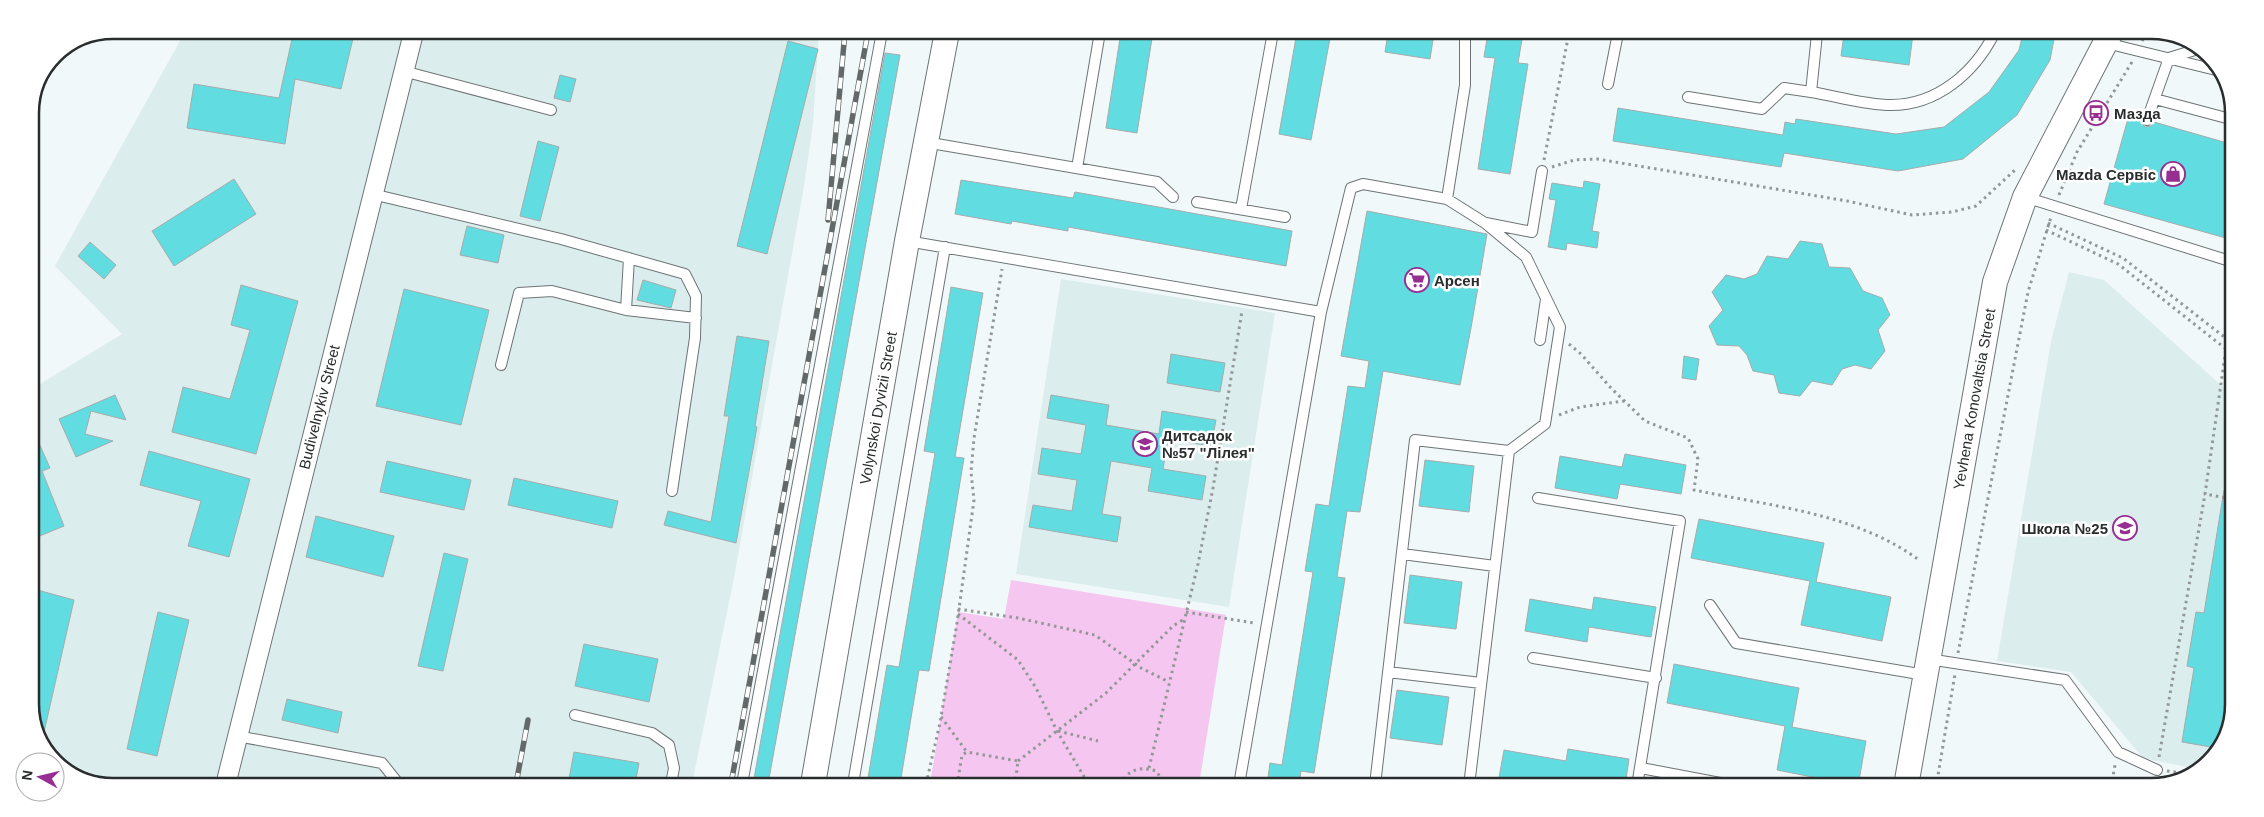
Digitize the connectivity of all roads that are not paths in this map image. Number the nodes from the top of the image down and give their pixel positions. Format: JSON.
{"nodes":[{"id":1,"x":412,"y":39,"type":"edge"},
{"id":2,"x":881,"y":39,"type":"edge"},
{"id":3,"x":946,"y":39,"type":"edge"},
{"id":4,"x":1099,"y":39,"type":"edge"},
{"id":5,"x":1273,"y":39,"type":"edge"},
{"id":6,"x":1465,"y":39,"type":"edge"},
{"id":7,"x":1617,"y":39,"type":"edge"},
{"id":8,"x":1816,"y":39,"type":"edge"},
{"id":9,"x":1991,"y":39,"type":"edge"},
{"id":10,"x":2108,"y":39,"type":"edge"},
{"id":11,"x":2192,"y":51,"type":"edge"},
{"id":12,"x":2169,"y":58,"type":"junction"},
{"id":13,"x":2210,"y":68,"type":"edge"},
{"id":14,"x":404,"y":71,"type":"junction"},
{"id":15,"x":1608,"y":84,"type":"dead end"},
{"id":16,"x":1811,"y":92,"type":"junction"},
{"id":17,"x":1688,"y":97,"type":"dead end"},
{"id":18,"x":2154,"y":99,"type":"junction"},
{"id":19,"x":552,"y":110,"type":"dead end"},
{"id":20,"x":2225,"y":118,"type":"edge"},
{"id":21,"x":2148,"y":120,"type":"dead end"},
{"id":22,"x":925,"y":142,"type":"junction"},
{"id":23,"x":1077,"y":168,"type":"junction"},
{"id":24,"x":1542,"y":171,"type":"road end"},
{"id":25,"x":372,"y":194,"type":"junction"},
{"id":26,"x":1173,"y":197,"type":"dead end"},
{"id":27,"x":2025,"y":197,"type":"junction"},
{"id":28,"x":1447,"y":199,"type":"junction"},
{"id":29,"x":1197,"y":202,"type":"dead end"},
{"id":30,"x":1241,"y":210,"type":"junction"},
{"id":31,"x":1285,"y":217,"type":"dead end"},
{"id":32,"x":1485,"y":223,"type":"junction"},
{"id":33,"x":907,"y":241,"type":"junction"},
{"id":34,"x":945,"y":247,"type":"junction"},
{"id":35,"x":629,"y":258,"type":"junction"},
{"id":36,"x":2225,"y":259,"type":"edge"},
{"id":37,"x":1546,"y":299,"type":"junction"},
{"id":38,"x":626,"y":310,"type":"junction"},
{"id":39,"x":1321,"y":312,"type":"junction"},
{"id":40,"x":696,"y":318,"type":"junction"},
{"id":41,"x":1540,"y":340,"type":"dead end"},
{"id":42,"x":501,"y":365,"type":"dead end"},
{"id":43,"x":1509,"y":451,"type":"junction"},
{"id":44,"x":672,"y":491,"type":"dead end"},
{"id":45,"x":1538,"y":498,"type":"dead end"},
{"id":46,"x":1402,"y":554,"type":"junction"},
{"id":47,"x":1495,"y":566,"type":"junction"},
{"id":48,"x":1710,"y":605,"type":"dead end"},
{"id":49,"x":1533,"y":658,"type":"dead end"},
{"id":50,"x":1926,"y":667,"type":"junction"},
{"id":51,"x":1388,"y":672,"type":"junction"},
{"id":52,"x":1656,"y":678,"type":"junction"},
{"id":53,"x":1481,"y":683,"type":"junction"},
{"id":54,"x":575,"y":715,"type":"dead end"},
{"id":55,"x":237,"y":736,"type":"junction"},
{"id":56,"x":1641,"y":768,"type":"junction"},
{"id":57,"x":2157,"y":770,"type":"road end"},
{"id":58,"x":227,"y":778,"type":"edge"},
{"id":59,"x":394,"y":778,"type":"edge"},
{"id":60,"x":672,"y":778,"type":"edge"},
{"id":61,"x":743,"y":778,"type":"edge"},
{"id":62,"x":814,"y":778,"type":"edge"},
{"id":63,"x":854,"y":778,"type":"edge"},
{"id":64,"x":1240,"y":778,"type":"edge"},
{"id":65,"x":1376,"y":778,"type":"edge"},
{"id":66,"x":1470,"y":778,"type":"edge"},
{"id":67,"x":1639,"y":778,"type":"edge"},
{"id":68,"x":1694,"y":778,"type":"edge"},
{"id":69,"x":1907,"y":778,"type":"edge"}],
"edges":[{"from":1,"to":14,"type":"street","name":"Budivelnykiv Street"},
{"from":2,"to":61,"type":"lane"},
{"from":3,"to":22,"type":"street","name":"Volynskoi Dyvizii Street"},
{"from":4,"to":23,"type":"lane"},
{"from":5,"to":30,"type":"lane"},
{"from":6,"to":28,"type":"lane"},
{"from":7,"to":15,"type":"lane"},
{"from":8,"to":16,"type":"lane"},
{"from":9,"to":16,"type":"lane"},
{"from":10,"to":12,"type":"lane"},
{"from":10,"to":27,"type":"street","name":"Yevhena Konovaltsia Street"},
{"from":11,"to":12,"type":"lane"},
{"from":12,"to":13,"type":"lane"},
{"from":12,"to":18,"type":"lane"},
{"from":14,"to":19,"type":"lane"},
{"from":14,"to":25,"type":"street","name":"Budivelnykiv Street"},
{"from":16,"to":17,"type":"lane"},
{"from":18,"to":20,"type":"lane"},
{"from":18,"to":21,"type":"lane"},
{"from":22,"to":23,"type":"lane"},
{"from":22,"to":33,"type":"street","name":"Volynskoi Dyvizii Street"},
{"from":23,"to":26,"type":"lane"},
{"from":24,"to":32,"type":"lane"},
{"from":25,"to":35,"type":"lane"},
{"from":25,"to":55,"type":"street","name":"Budivelnykiv Street"},
{"from":27,"to":36,"type":"lane"},
{"from":27,"to":50,"type":"street","name":"Yevhena Konovaltsia Street"},
{"from":28,"to":32,"type":"lane"},
{"from":28,"to":39,"type":"lane"},
{"from":29,"to":30,"type":"lane"},
{"from":30,"to":31,"type":"lane"},
{"from":32,"to":37,"type":"lane"},
{"from":33,"to":34,"type":"lane"},
{"from":33,"to":62,"type":"street","name":"Volynskoi Dyvizii Street"},
{"from":34,"to":39,"type":"lane"},
{"from":34,"to":63,"type":"lane"},
{"from":35,"to":38,"type":"lane"},
{"from":35,"to":40,"type":"lane"},
{"from":37,"to":41,"type":"lane"},
{"from":37,"to":43,"type":"lane"},
{"from":38,"to":40,"type":"lane"},
{"from":38,"to":42,"type":"lane"},
{"from":39,"to":64,"type":"lane"},
{"from":40,"to":44,"type":"lane"},
{"from":43,"to":46,"type":"lane"},
{"from":43,"to":47,"type":"lane"},
{"from":45,"to":52,"type":"lane"},
{"from":46,"to":47,"type":"lane"},
{"from":46,"to":51,"type":"lane"},
{"from":47,"to":53,"type":"lane"},
{"from":48,"to":50,"type":"lane"},
{"from":49,"to":52,"type":"lane"},
{"from":50,"to":57,"type":"lane"},
{"from":50,"to":69,"type":"street","name":"Yevhena Konovaltsia Street"},
{"from":51,"to":53,"type":"lane"},
{"from":51,"to":65,"type":"lane"},
{"from":52,"to":56,"type":"lane"},
{"from":53,"to":66,"type":"lane"},
{"from":54,"to":60,"type":"lane"},
{"from":55,"to":58,"type":"street","name":"Budivelnykiv Street"},
{"from":55,"to":59,"type":"lane"},
{"from":56,"to":67,"type":"lane"},
{"from":56,"to":68,"type":"lane"}]}
